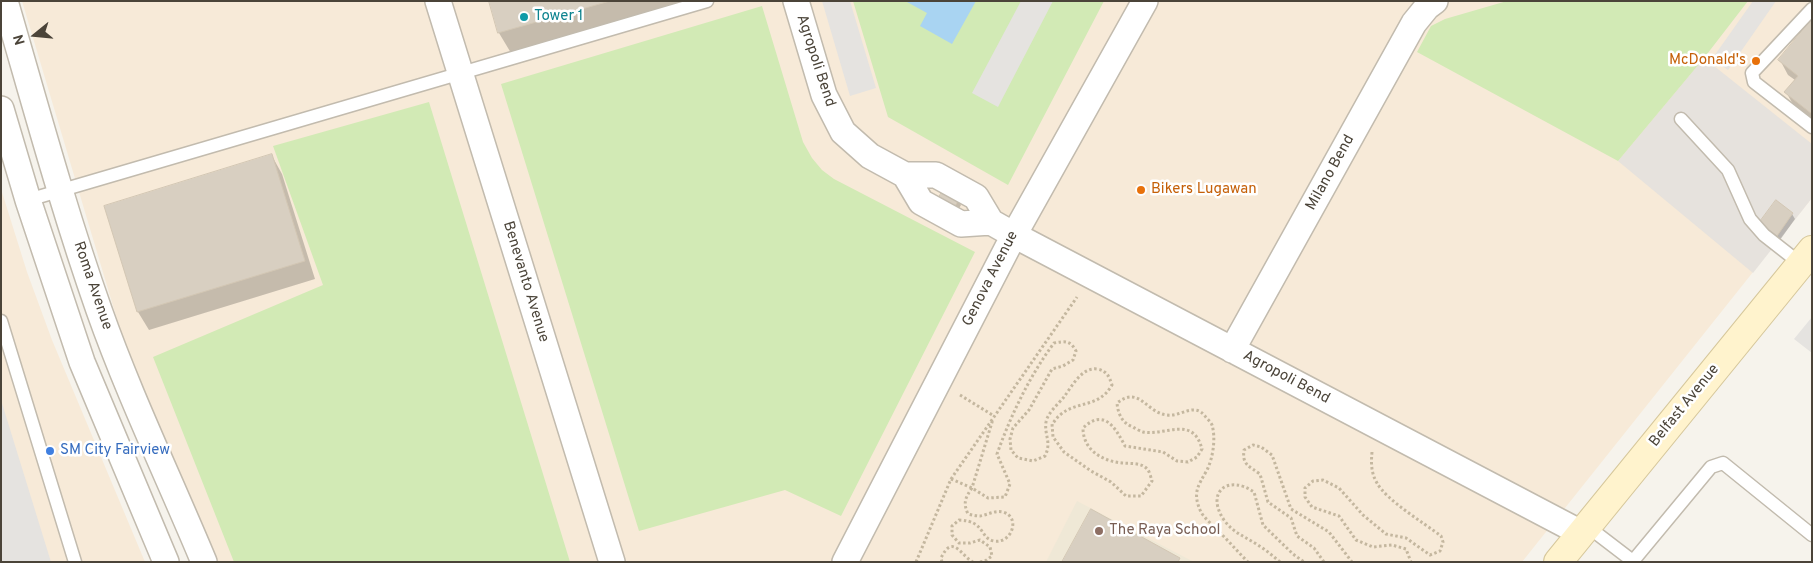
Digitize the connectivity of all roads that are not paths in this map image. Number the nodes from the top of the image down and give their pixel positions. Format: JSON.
{"nodes":[{"id":1,"x":5,"y":1,"type":"edge"},
{"id":2,"x":438,"y":1,"type":"edge"},
{"id":3,"x":707,"y":1,"type":"edge"},
{"id":4,"x":796,"y":1,"type":"edge"},
{"id":5,"x":1145,"y":1,"type":"edge"},
{"id":6,"x":1436,"y":1,"type":"edge"},
{"id":7,"x":1812,"y":9,"type":"edge"},
{"id":8,"x":460,"y":73,"type":"junction"},
{"id":9,"x":1,"y":109,"type":"edge"},
{"id":10,"x":1681,"y":119,"type":"dead end"},
{"id":11,"x":1812,"y":128,"type":"edge"},
{"id":12,"x":60,"y":191,"type":"junction"},
{"id":13,"x":28,"y":200,"type":"junction"},
{"id":14,"x":1014,"y":235,"type":"junction"},
{"id":15,"x":1806,"y":257,"type":"edge"},
{"id":16,"x":1,"y":321,"type":"edge"},
{"id":17,"x":4,"y":338,"type":"edge"},
{"id":18,"x":1232,"y":350,"type":"junction"},
{"id":19,"x":1584,"y":530,"type":"junction"},
{"id":20,"x":1812,"y":535,"type":"edge"},
{"id":21,"x":1561,"y":561,"type":"edge"},
{"id":22,"x":75,"y":562,"type":"edge"},
{"id":23,"x":166,"y":562,"type":"edge"},
{"id":24,"x":204,"y":562,"type":"edge"},
{"id":25,"x":612,"y":562,"type":"edge"},
{"id":26,"x":845,"y":562,"type":"edge"},
{"id":27,"x":1634,"y":562,"type":"edge"}],
"edges":[{"from":1,"to":12,"type":"street","name":"Roma Avenue"},
{"from":2,"to":8,"type":"street","name":"Benevanto Avenue"},
{"from":3,"to":8,"type":"lane"},
{"from":4,"to":14,"type":"street","name":"Agropoli Bend"},
{"from":5,"to":14,"type":"street","name":"Genova Avenue"},
{"from":6,"to":18,"type":"street","name":"Milano Bend"},
{"from":7,"to":11,"type":"lane"},
{"from":8,"to":12,"type":"lane"},
{"from":8,"to":25,"type":"street","name":"Benevanto Avenue"},
{"from":9,"to":13,"type":"street"},
{"from":10,"to":15,"type":"lane"},
{"from":12,"to":13,"type":"lane"},
{"from":12,"to":24,"type":"street","name":"Roma Avenue"},
{"from":13,"to":23,"type":"street"},
{"from":14,"to":18,"type":"street","name":"Agropoli Bend"},
{"from":14,"to":26,"type":"street","name":"Genova Avenue"},
{"from":15,"to":19,"type":"main road","name":"Belfast Avenue"},
{"from":16,"to":17,"type":"lane"},
{"from":17,"to":22,"type":"lane"},
{"from":18,"to":19,"type":"street","name":"Agropoli Bend"},
{"from":19,"to":21,"type":"main road","name":"Belfast Avenue"},
{"from":19,"to":27,"type":"lane"},
{"from":20,"to":27,"type":"lane"}]}
